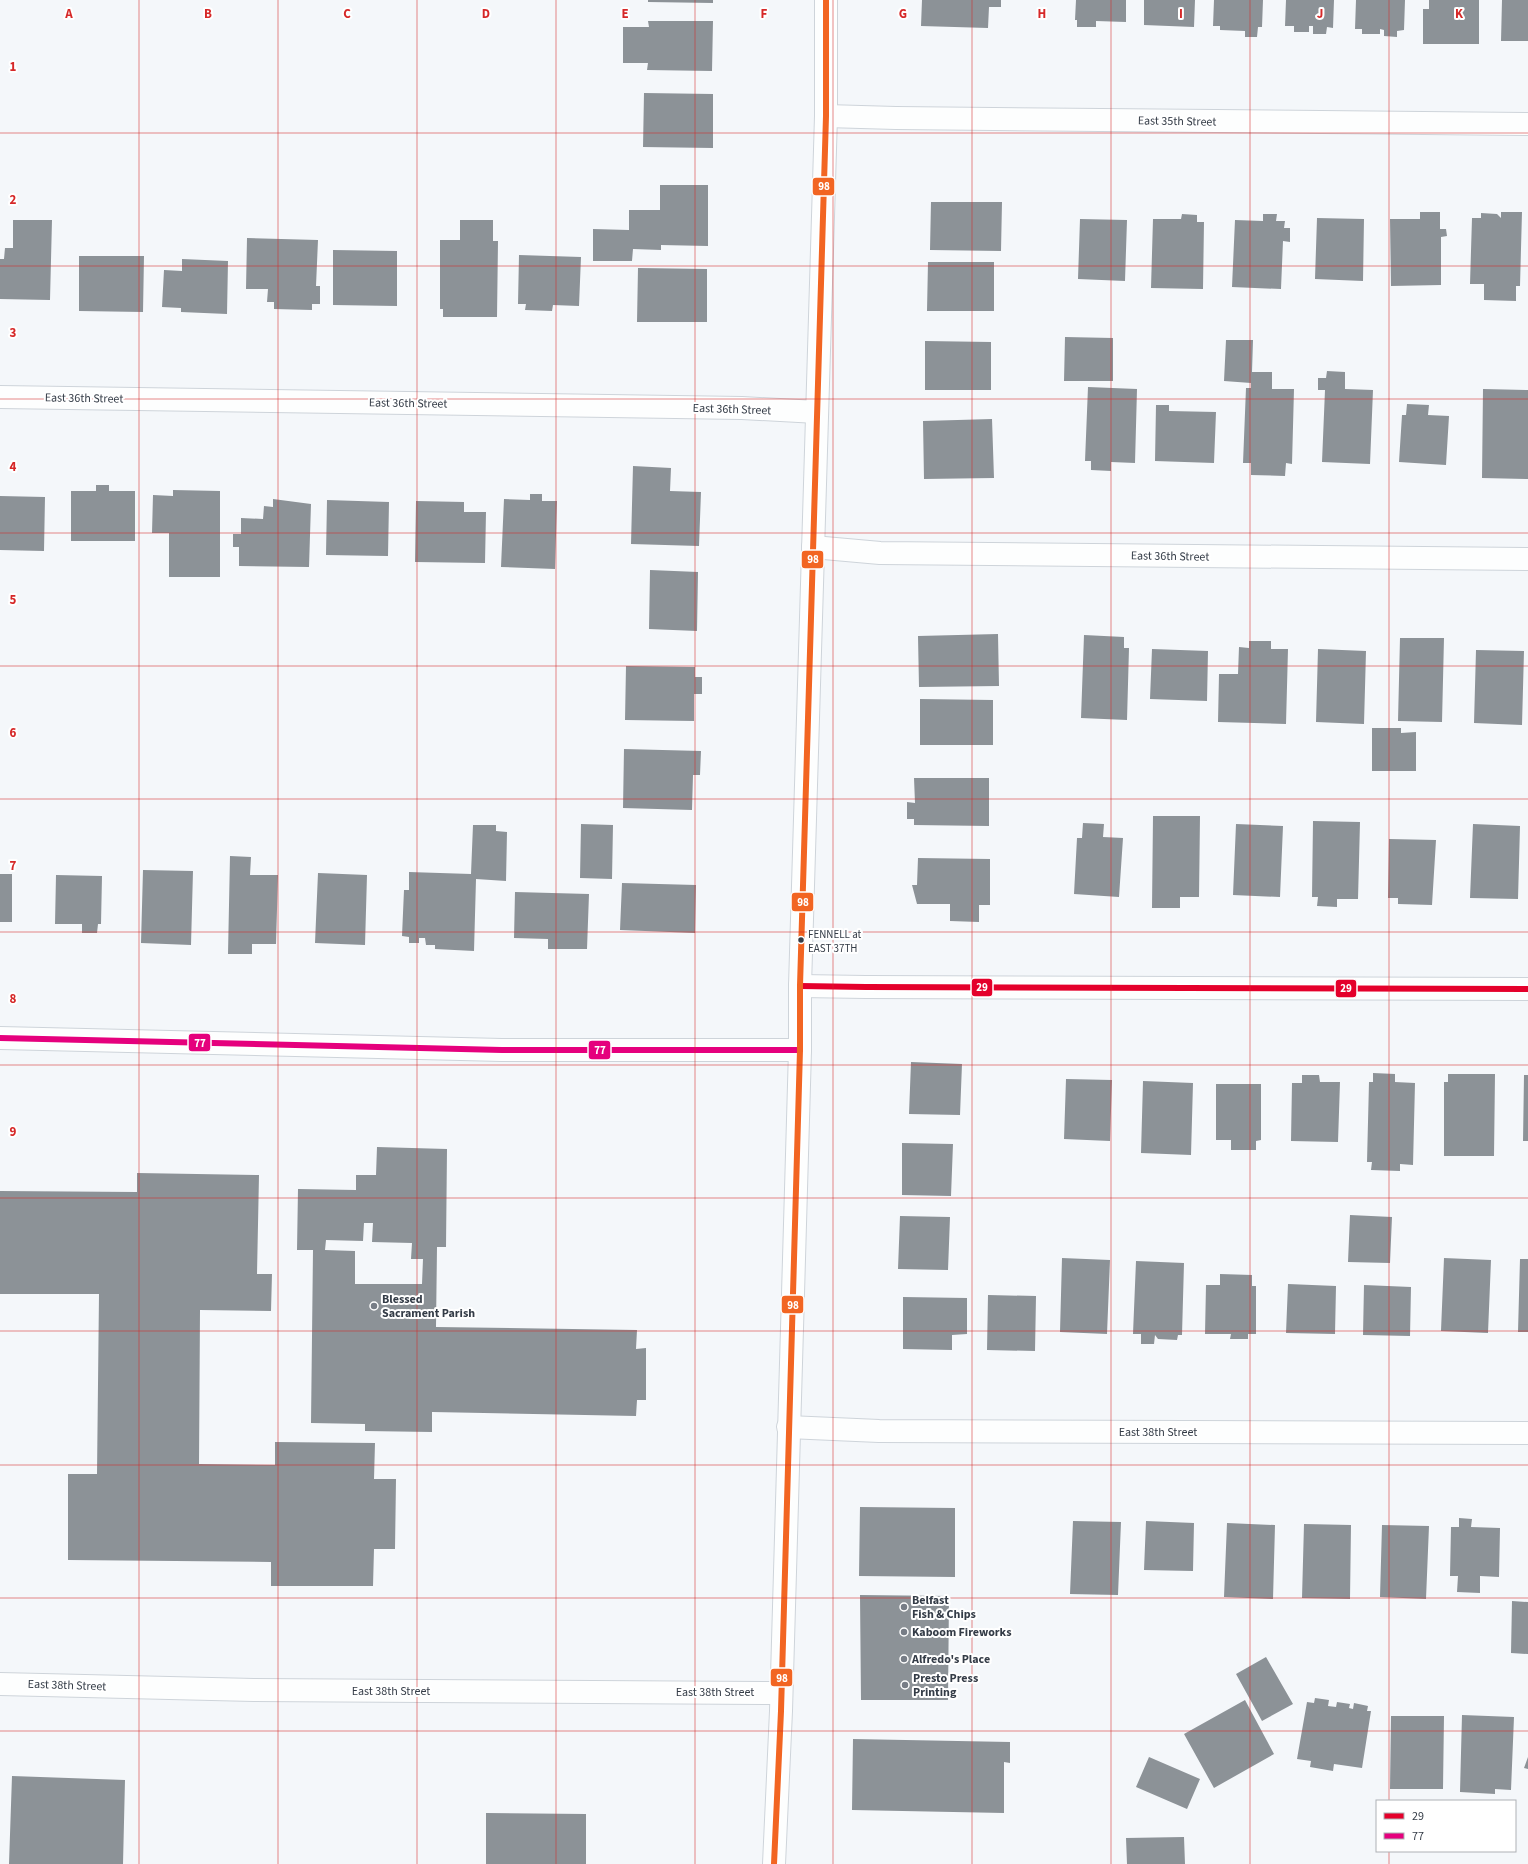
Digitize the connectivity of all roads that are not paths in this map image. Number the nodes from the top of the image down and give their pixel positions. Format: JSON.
{"nodes":[{"id":1,"x":826,"y":0,"type":"edge"},
{"id":2,"x":826,"y":116,"type":"junction"},
{"id":3,"x":1528,"y":124,"type":"edge"},
{"id":4,"x":0,"y":397,"type":"edge"},
{"id":5,"x":817,"y":412,"type":"junction"},
{"id":6,"x":813,"y":547,"type":"junction"},
{"id":7,"x":1528,"y":559,"type":"edge"},
{"id":8,"x":800,"y":986,"type":"junction"},
{"id":9,"x":1528,"y":990,"type":"edge"},
{"id":10,"x":0,"y":1038,"type":"edge"},
{"id":11,"x":800,"y":1050,"type":"junction"},
{"id":12,"x":788,"y":1427,"type":"junction"},
{"id":13,"x":1528,"y":1433,"type":"edge"},
{"id":14,"x":0,"y":1684,"type":"edge"},
{"id":15,"x":781,"y":1693,"type":"junction"},
{"id":16,"x":774,"y":1864,"type":"edge"}],
"edges":[{"from":1,"to":2,"type":"street"},
{"from":2,"to":3,"type":"street","name":"East 35th Street"},
{"from":2,"to":5,"type":"street"},
{"from":4,"to":5,"type":"street","name":"East 36th Street"},
{"from":5,"to":6,"type":"street"},
{"from":6,"to":7,"type":"street","name":"East 36th Street"},
{"from":6,"to":8,"type":"street"},
{"from":8,"to":9,"type":"street"},
{"from":8,"to":11,"type":"street"},
{"from":10,"to":11,"type":"street"},
{"from":11,"to":12,"type":"street"},
{"from":12,"to":13,"type":"street","name":"East 38th Street"},
{"from":12,"to":15,"type":"street"},
{"from":14,"to":15,"type":"street","name":"East 38th Street"},
{"from":15,"to":16,"type":"street"}]}
